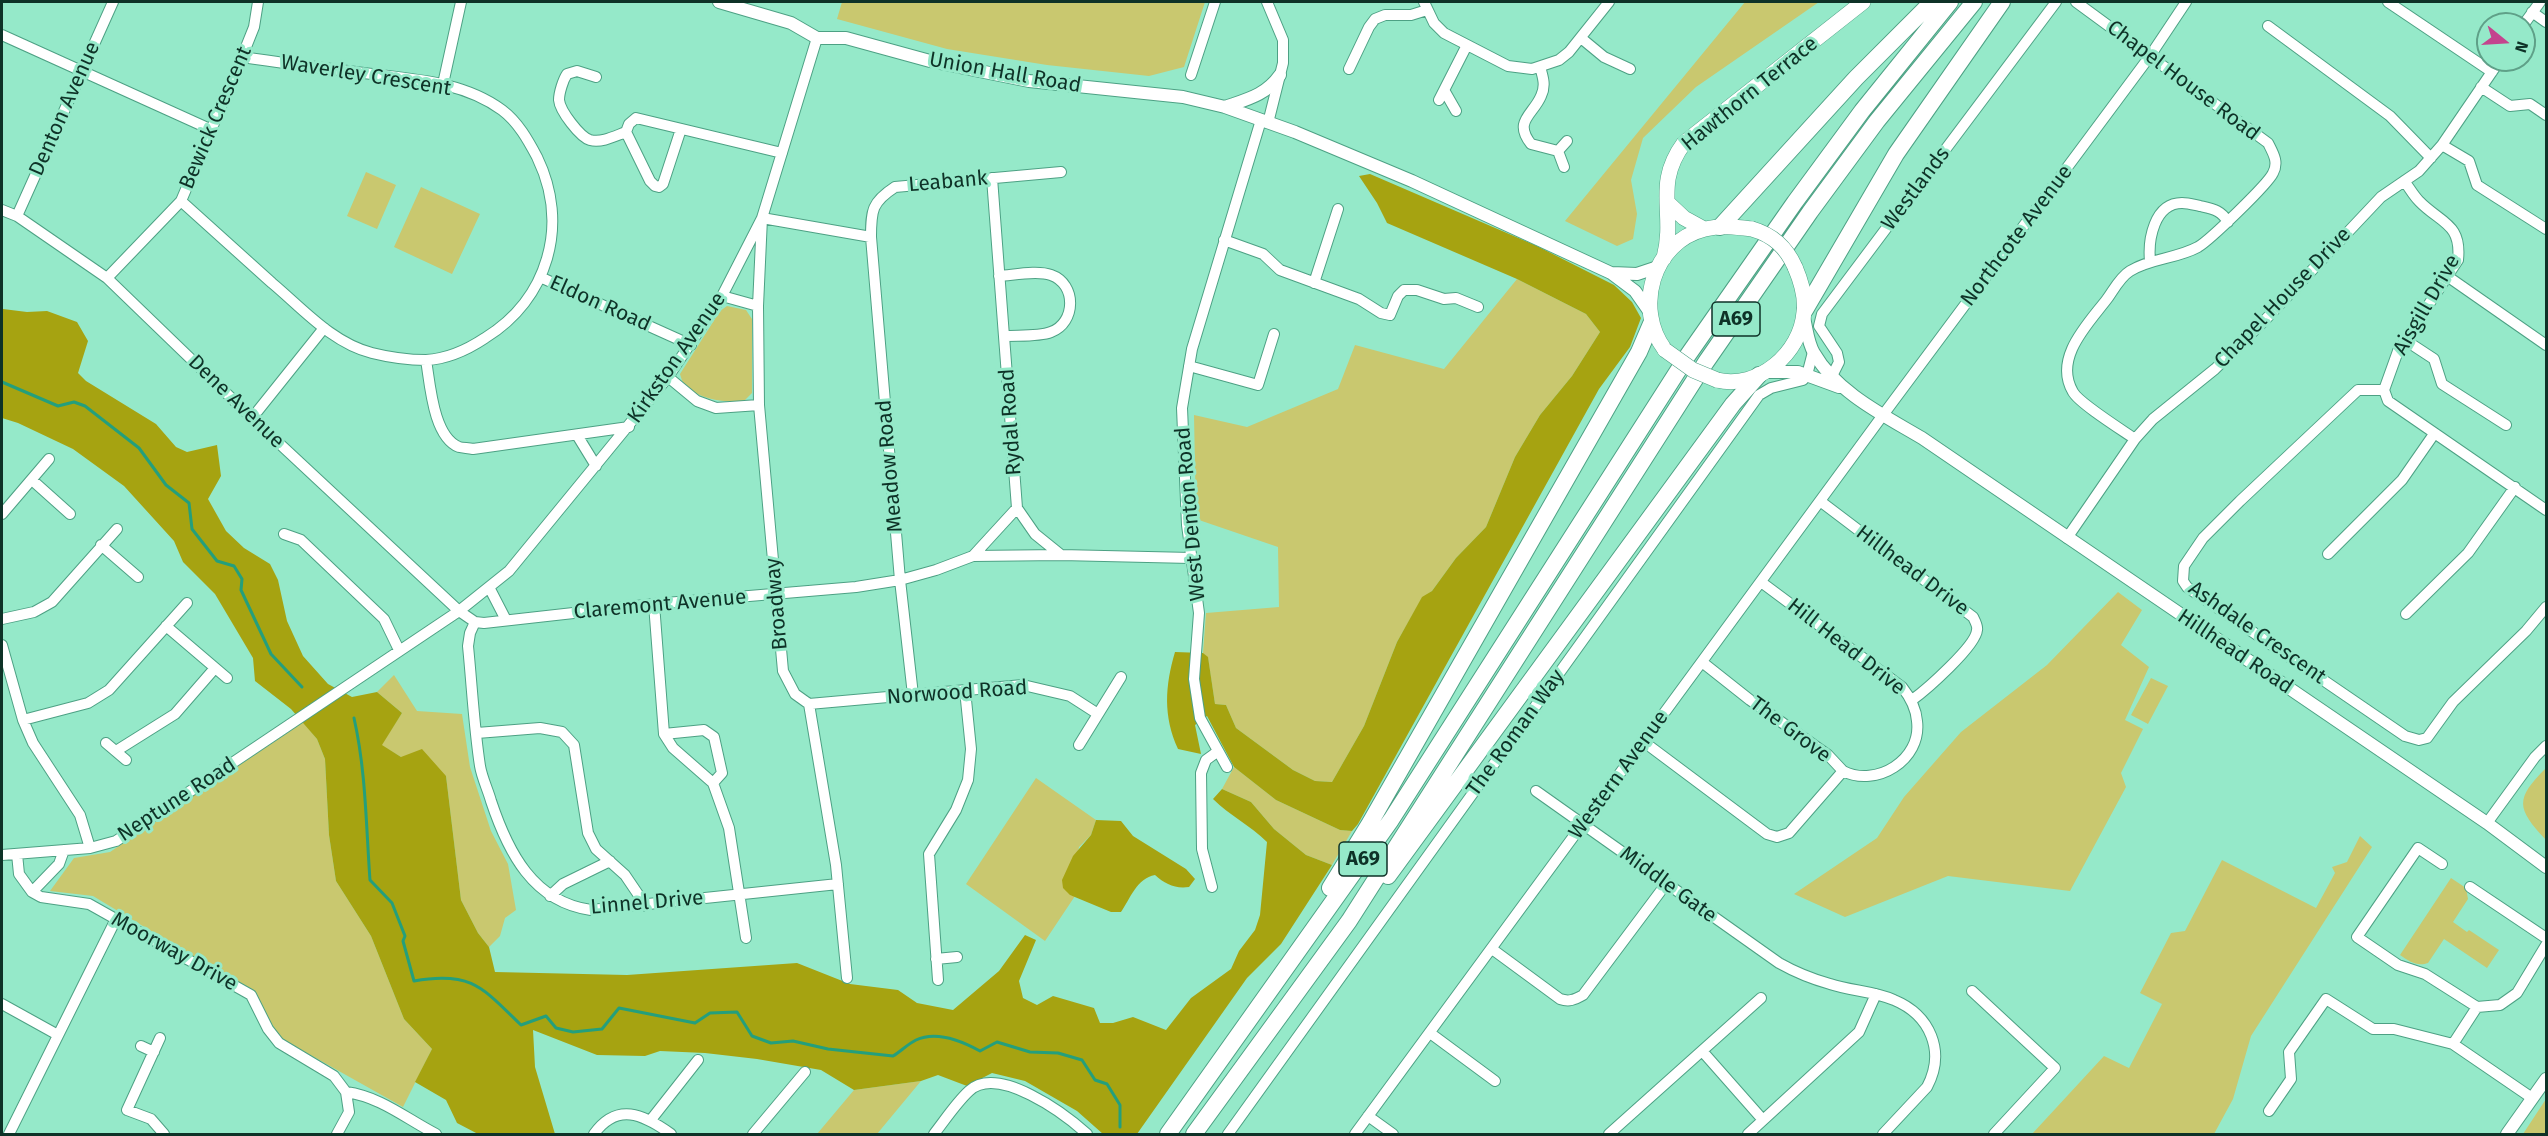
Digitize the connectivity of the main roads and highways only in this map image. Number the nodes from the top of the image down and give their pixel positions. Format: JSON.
{"nodes":[{"id":1,"x":1863,"y":2,"type":"edge"},
{"id":2,"x":1932,"y":2,"type":"edge"},
{"id":3,"x":1950,"y":2,"type":"edge"},
{"id":4,"x":1974,"y":2,"type":"edge"},
{"id":5,"x":2002,"y":2,"type":"edge"},
{"id":6,"x":1668,"y":203,"type":"junction"},
{"id":7,"x":1712,"y":228,"type":"junction"},
{"id":8,"x":1661,"y":263,"type":"junction"},
{"id":9,"x":1804,"y":313,"type":"junction"},
{"id":10,"x":1650,"y":317,"type":"junction"},
{"id":11,"x":1762,"y":374,"type":"junction"},
{"id":12,"x":1348,"y":921,"type":"junction"},
{"id":13,"x":1213,"y":1071,"type":"junction"},
{"id":14,"x":1168,"y":1134,"type":"edge"},
{"id":15,"x":1194,"y":1134,"type":"edge"}],
"edges":[{"from":1,"to":6,"type":"main road","name":"Hawthorn Terrace"},
{"from":2,"to":7,"type":"highway"},
{"from":3,"to":13,"type":"highway","number":"A69"},
{"from":4,"to":12,"type":"highway","number":"A69"},
{"from":5,"to":9,"type":"highway"},
{"from":6,"to":7,"type":"main road"},
{"from":6,"to":8,"type":"main road","name":"Hawthorn Terrace"},
{"from":7,"to":8,"type":"main road"},
{"from":7,"to":9,"type":"main road","bridge":true},
{"from":8,"to":10,"type":"main road"},
{"from":9,"to":11,"type":"main road"},
{"from":10,"to":11,"type":"main road","bridge":true},
{"from":10,"to":13,"type":"highway"},
{"from":11,"to":12,"type":"highway"},
{"from":12,"to":15,"type":"highway","number":"A69"},
{"from":13,"to":14,"type":"highway","number":"A69"}]}
